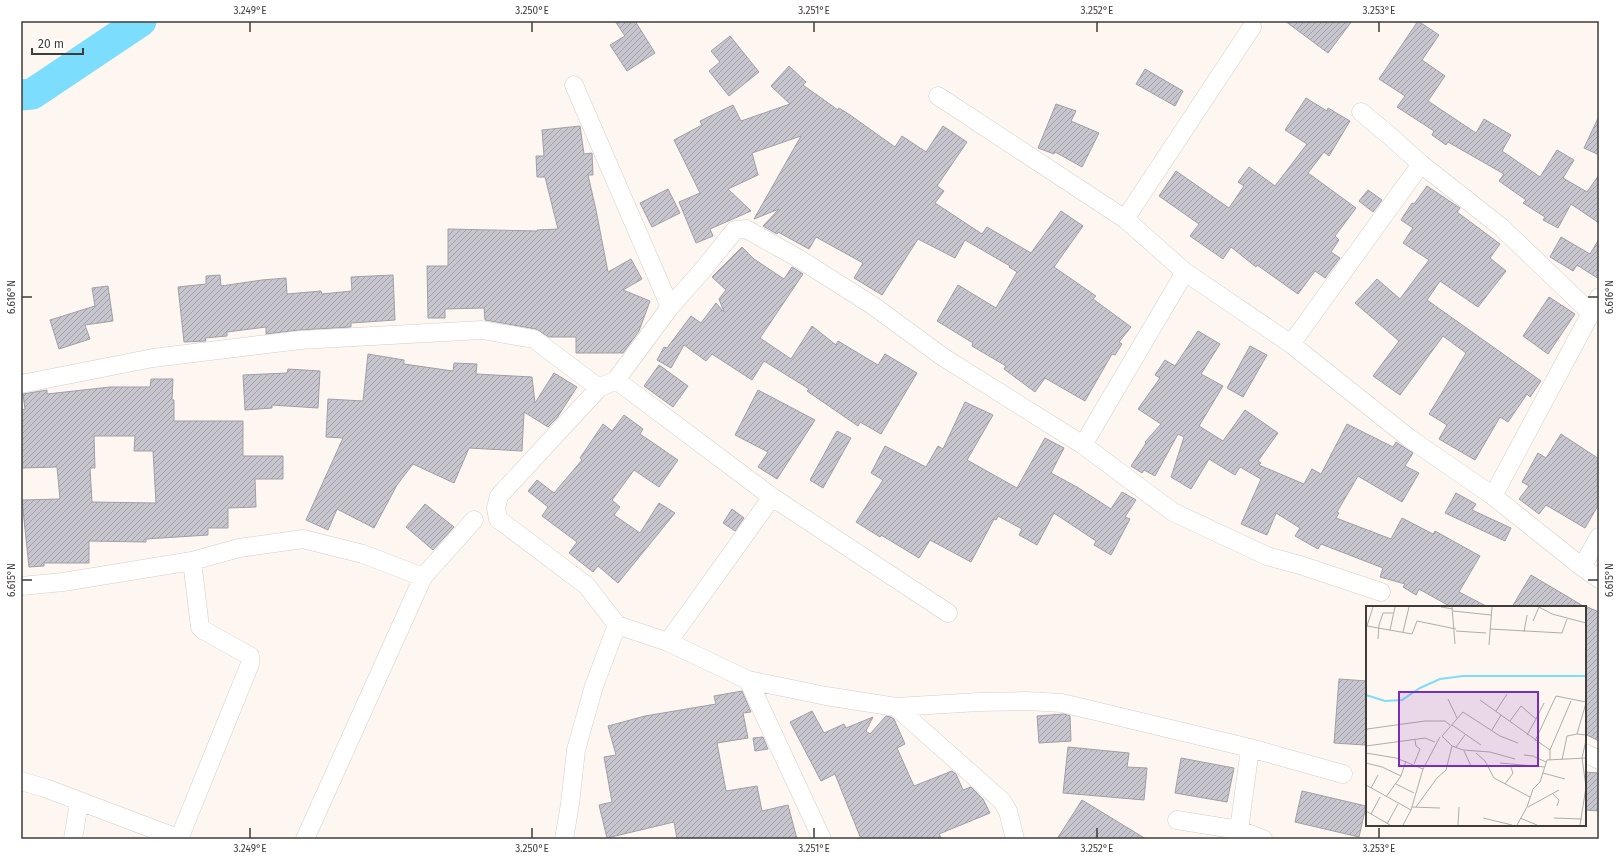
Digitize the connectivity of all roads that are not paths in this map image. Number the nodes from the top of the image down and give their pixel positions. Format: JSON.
{"nodes":[{"id":1,"x":1252,"y":28,"type":"dead end"},
{"id":2,"x":574,"y":85,"type":"dead end"},
{"id":3,"x":938,"y":96,"type":"dead end"},
{"id":4,"x":1361,"y":112,"type":"dead end"},
{"id":5,"x":1421,"y":164,"type":"junction"},
{"id":6,"x":1125,"y":219,"type":"junction"},
{"id":7,"x":1185,"y":272,"type":"junction"},
{"id":8,"x":1599,"y":298,"type":"edge"},
{"id":9,"x":670,"y":306,"type":"junction"},
{"id":10,"x":1591,"y":313,"type":"junction"},
{"id":11,"x":1291,"y":344,"type":"junction"},
{"id":12,"x":616,"y":380,"type":"junction"},
{"id":13,"x":21,"y":384,"type":"edge"},
{"id":14,"x":599,"y":388,"type":"junction"},
{"id":15,"x":1083,"y":445,"type":"junction"},
{"id":16,"x":1493,"y":496,"type":"junction"},
{"id":17,"x":772,"y":497,"type":"junction"},
{"id":18,"x":474,"y":520,"type":"dead end"},
{"id":19,"x":1599,"y":537,"type":"edge"},
{"id":20,"x":192,"y":561,"type":"junction"},
{"id":21,"x":1582,"y":568,"type":"junction"},
{"id":22,"x":423,"y":577,"type":"junction"},
{"id":23,"x":1599,"y":579,"type":"edge"},
{"id":24,"x":21,"y":586,"type":"edge"},
{"id":25,"x":1381,"y":592,"type":"dead end"},
{"id":26,"x":948,"y":613,"type":"dead end"},
{"id":27,"x":617,"y":625,"type":"junction"},
{"id":28,"x":668,"y":642,"type":"junction"},
{"id":29,"x":748,"y":680,"type":"junction"},
{"id":30,"x":896,"y":707,"type":"junction"},
{"id":31,"x":1250,"y":748,"type":"junction"},
{"id":32,"x":1586,"y":754,"type":"edge"},
{"id":33,"x":1599,"y":760,"type":"edge"},
{"id":34,"x":1343,"y":774,"type":"dead end"},
{"id":35,"x":21,"y":781,"type":"edge"},
{"id":36,"x":79,"y":802,"type":"junction"},
{"id":37,"x":1177,"y":820,"type":"dead end"},
{"id":38,"x":1240,"y":830,"type":"junction"},
{"id":39,"x":73,"y":839,"type":"edge"},
{"id":40,"x":179,"y":839,"type":"edge"},
{"id":41,"x":305,"y":839,"type":"edge"},
{"id":42,"x":564,"y":839,"type":"edge"},
{"id":43,"x":822,"y":839,"type":"edge"},
{"id":44,"x":1015,"y":839,"type":"edge"},
{"id":45,"x":1263,"y":839,"type":"edge"}],
"edges":[{"from":1,"to":6,"type":"street"},
{"from":2,"to":9,"type":"street"},
{"from":3,"to":6,"type":"street"},
{"from":4,"to":5,"type":"street"},
{"from":5,"to":10,"type":"street"},
{"from":5,"to":11,"type":"street"},
{"from":6,"to":7,"type":"street"},
{"from":7,"to":11,"type":"street"},
{"from":7,"to":15,"type":"street"},
{"from":8,"to":10,"type":"street"},
{"from":9,"to":12,"type":"street"},
{"from":9,"to":15,"type":"street"},
{"from":10,"to":16,"type":"street"},
{"from":11,"to":16,"type":"street"},
{"from":12,"to":14,"type":"street"},
{"from":12,"to":17,"type":"street"},
{"from":13,"to":14,"type":"street"},
{"from":14,"to":27,"type":"street"},
{"from":15,"to":25,"type":"street"},
{"from":16,"to":21,"type":"street"},
{"from":17,"to":26,"type":"street"},
{"from":17,"to":28,"type":"street"},
{"from":18,"to":22,"type":"street"},
{"from":19,"to":21,"type":"street"},
{"from":20,"to":22,"type":"street"},
{"from":20,"to":24,"type":"street"},
{"from":20,"to":40,"type":"street"},
{"from":21,"to":23,"type":"street"},
{"from":22,"to":41,"type":"street"},
{"from":27,"to":28,"type":"street"},
{"from":27,"to":42,"type":"street"},
{"from":28,"to":29,"type":"street"},
{"from":29,"to":30,"type":"street"},
{"from":29,"to":43,"type":"street"},
{"from":30,"to":31,"type":"street"},
{"from":30,"to":44,"type":"street"},
{"from":31,"to":34,"type":"street"},
{"from":31,"to":38,"type":"street"},
{"from":32,"to":33,"type":"street"},
{"from":35,"to":36,"type":"street"},
{"from":36,"to":39,"type":"street"},
{"from":36,"to":40,"type":"street"},
{"from":37,"to":38,"type":"street"},
{"from":38,"to":45,"type":"street"}]}
